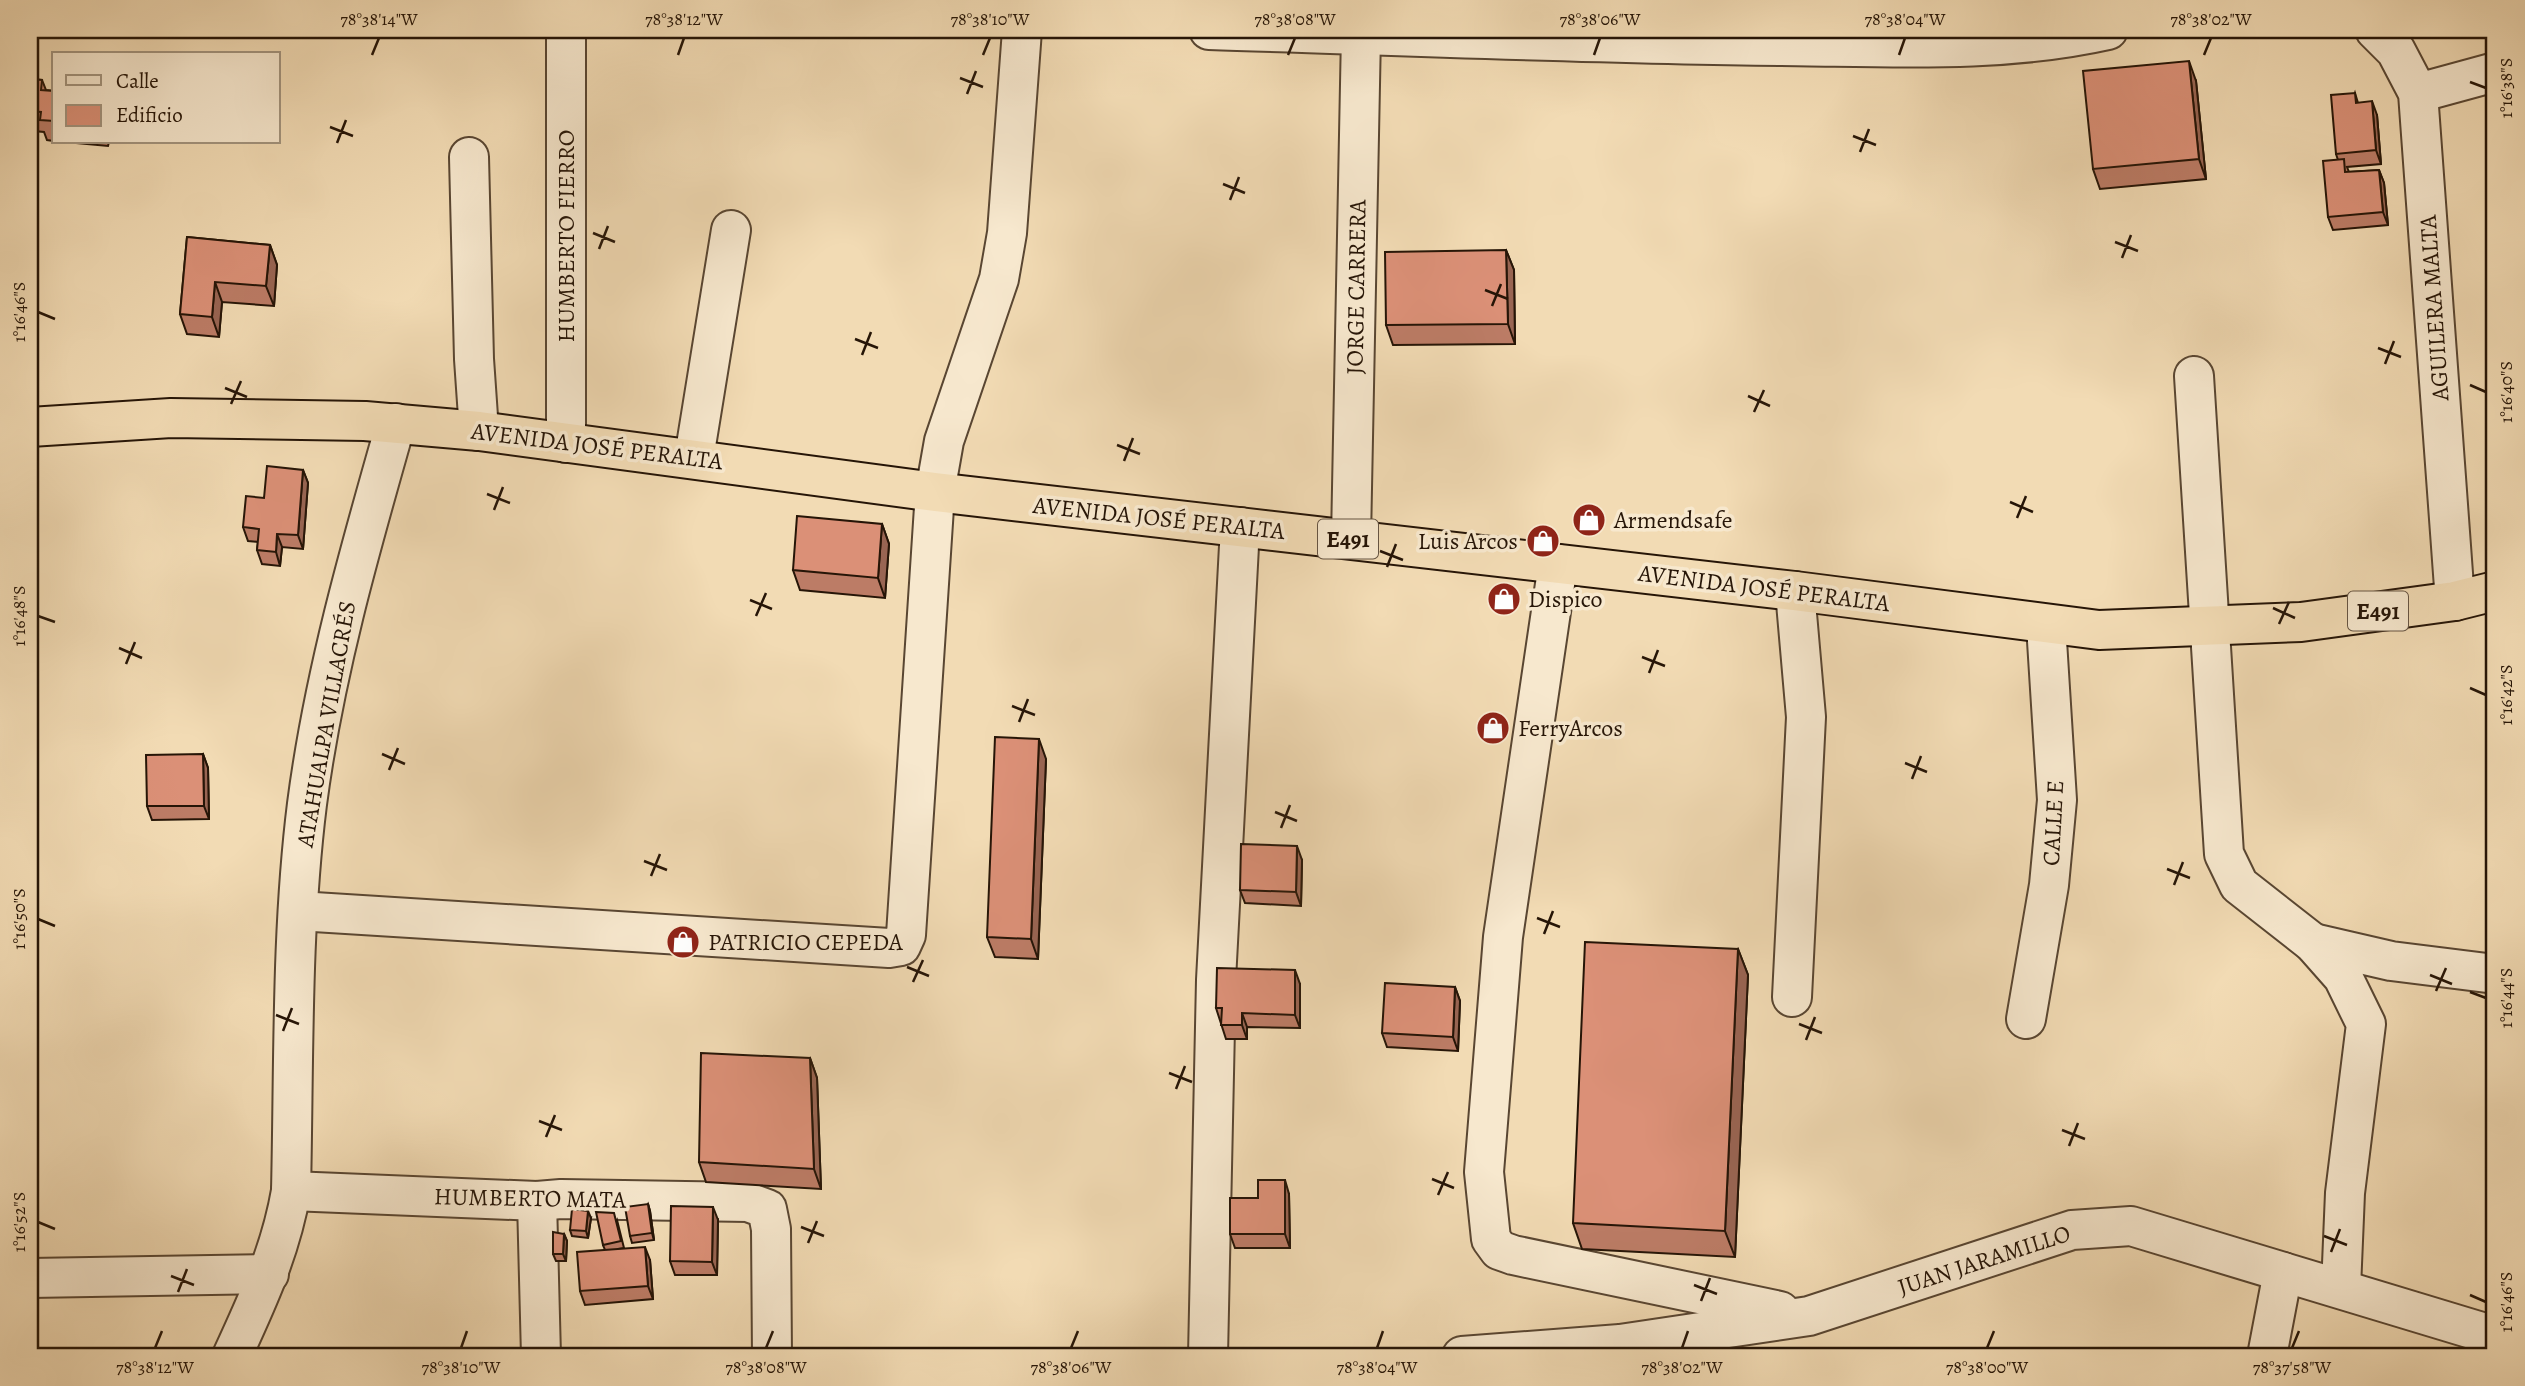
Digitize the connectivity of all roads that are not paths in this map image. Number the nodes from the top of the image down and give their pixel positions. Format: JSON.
{"nodes":[{"id":1,"x":566,"y":30,"type":"edge"},
{"id":2,"x":1022,"y":30,"type":"edge"},
{"id":3,"x":1209,"y":30,"type":"edge"},
{"id":4,"x":2108,"y":30,"type":"edge"},
{"id":5,"x":2375,"y":30,"type":"edge"},
{"id":6,"x":1385,"y":33,"type":"edge"},
{"id":7,"x":1706,"y":38,"type":"edge"},
{"id":8,"x":2495,"y":72,"type":"edge"},
{"id":9,"x":2418,"y":93,"type":"junction"},
{"id":10,"x":469,"y":158,"type":"dead end"},
{"id":11,"x":731,"y":230,"type":"dead end"},
{"id":12,"x":2194,"y":376,"type":"dead end"},
{"id":13,"x":396,"y":423,"type":"junction"},
{"id":14,"x":30,"y":428,"type":"edge"},
{"id":15,"x":479,"y":431,"type":"junction"},
{"id":16,"x":566,"y":443,"type":"junction"},
{"id":17,"x":694,"y":458,"type":"junction"},
{"id":18,"x":935,"y":492,"type":"junction"},
{"id":19,"x":1240,"y":527,"type":"junction"},
{"id":20,"x":1351,"y":540,"type":"junction"},
{"id":21,"x":1558,"y":564,"type":"junction"},
{"id":22,"x":1795,"y":591,"type":"junction"},
{"id":23,"x":2495,"y":591,"type":"edge"},
{"id":24,"x":2455,"y":601,"type":"junction"},
{"id":25,"x":2046,"y":625,"type":"junction"},
{"id":26,"x":2208,"y":626,"type":"junction"},
{"id":27,"x":298,"y":911,"type":"junction"},
{"id":28,"x":2313,"y":943,"type":"junction"},
{"id":29,"x":2495,"y":974,"type":"edge"},
{"id":30,"x":1792,"y":997,"type":"dead end"},
{"id":31,"x":2026,"y":1019,"type":"dead end"},
{"id":32,"x":291,"y":1191,"type":"junction"},
{"id":33,"x":537,"y":1201,"type":"junction"},
{"id":34,"x":2283,"y":1272,"type":"junction"},
{"id":35,"x":269,"y":1275,"type":"junction"},
{"id":36,"x":30,"y":1278,"type":"edge"},
{"id":37,"x":2341,"y":1288,"type":"junction"},
{"id":38,"x":1809,"y":1317,"type":"junction"},
{"id":39,"x":2495,"y":1336,"type":"edge"},
{"id":40,"x":1620,"y":1350,"type":"edge"},
{"id":41,"x":232,"y":1356,"type":"edge"},
{"id":42,"x":541,"y":1356,"type":"edge"},
{"id":43,"x":772,"y":1356,"type":"edge"},
{"id":44,"x":1208,"y":1356,"type":"edge"},
{"id":45,"x":1462,"y":1356,"type":"edge"},
{"id":46,"x":2267,"y":1356,"type":"edge"}],
"edges":[{"from":1,"to":16,"type":"street","name":"HUMBERTO FIERRO"},
{"from":2,"to":18,"type":"street"},
{"from":3,"to":6,"type":"street"},
{"from":4,"to":7,"type":"street"},
{"from":5,"to":9,"type":"street","name":"AGUILERA MALTA"},
{"from":6,"to":7,"type":"street"},
{"from":6,"to":20,"type":"street","name":"JORGE CARRERA"},
{"from":8,"to":9,"type":"street"},
{"from":9,"to":24,"type":"street","name":"AGUILERA MALTA"},
{"from":10,"to":15,"type":"street"},
{"from":11,"to":17,"type":"street"},
{"from":12,"to":26,"type":"street"},
{"from":13,"to":14,"type":"highway","name":"AVENIDA JOSÉ PERALTA","number":"E491"},
{"from":13,"to":15,"type":"highway","name":"AVENIDA JOSÉ PERALTA","number":"E491"},
{"from":13,"to":27,"type":"street","name":"ATAHUALPA VILLACRÉS"},
{"from":15,"to":16,"type":"highway","name":"AVENIDA JOSÉ PERALTA","number":"E491"},
{"from":16,"to":17,"type":"highway","name":"AVENIDA JOSÉ PERALTA","number":"E491"},
{"from":17,"to":18,"type":"highway","name":"AVENIDA JOSÉ PERALTA","number":"E491"},
{"from":18,"to":19,"type":"highway","name":"AVENIDA JOSÉ PERALTA","number":"E491"},
{"from":18,"to":27,"type":"street"},
{"from":19,"to":20,"type":"highway","name":"AVENIDA JOSÉ PERALTA","number":"E491"},
{"from":19,"to":44,"type":"street"},
{"from":20,"to":21,"type":"highway","name":"AVENIDA JOSÉ PERALTA","number":"E491"},
{"from":21,"to":22,"type":"highway","name":"AVENIDA JOSÉ PERALTA","number":"E491"},
{"from":21,"to":38,"type":"street"},
{"from":22,"to":25,"type":"highway","name":"AVENIDA JOSÉ PERALTA","number":"E491"},
{"from":22,"to":30,"type":"street"},
{"from":23,"to":24,"type":"highway","name":"AVENIDA JOSÉ PERALTA","number":"E491"},
{"from":24,"to":26,"type":"highway","name":"AVENIDA JOSÉ PERALTA","number":"E491"},
{"from":25,"to":26,"type":"highway","name":"AVENIDA JOSÉ PERALTA","number":"E491"},
{"from":25,"to":31,"type":"street","name":"CALLE E"},
{"from":26,"to":28,"type":"street"},
{"from":27,"to":32,"type":"street","name":"ATAHUALPA VILLACRÉS"},
{"from":28,"to":29,"type":"street"},
{"from":28,"to":37,"type":"street"},
{"from":32,"to":33,"type":"street","name":"HUMBERTO MATA"},
{"from":32,"to":35,"type":"street","name":"ATAHUALPA VILLACRÉS"},
{"from":33,"to":42,"type":"street"},
{"from":33,"to":43,"type":"street","name":"HUMBERTO MATA"},
{"from":34,"to":37,"type":"street","name":"JUAN JARAMILLO"},
{"from":34,"to":38,"type":"street","name":"JUAN JARAMILLO"},
{"from":34,"to":46,"type":"street"},
{"from":35,"to":36,"type":"street"},
{"from":35,"to":41,"type":"street","name":"ATAHUALPA VILLACRÉS"},
{"from":37,"to":39,"type":"street","name":"JUAN JARAMILLO"},
{"from":38,"to":40,"type":"street","name":"JUAN JARAMILLO"},
{"from":40,"to":45,"type":"street","name":"JUAN JARAMILLO"}]}
